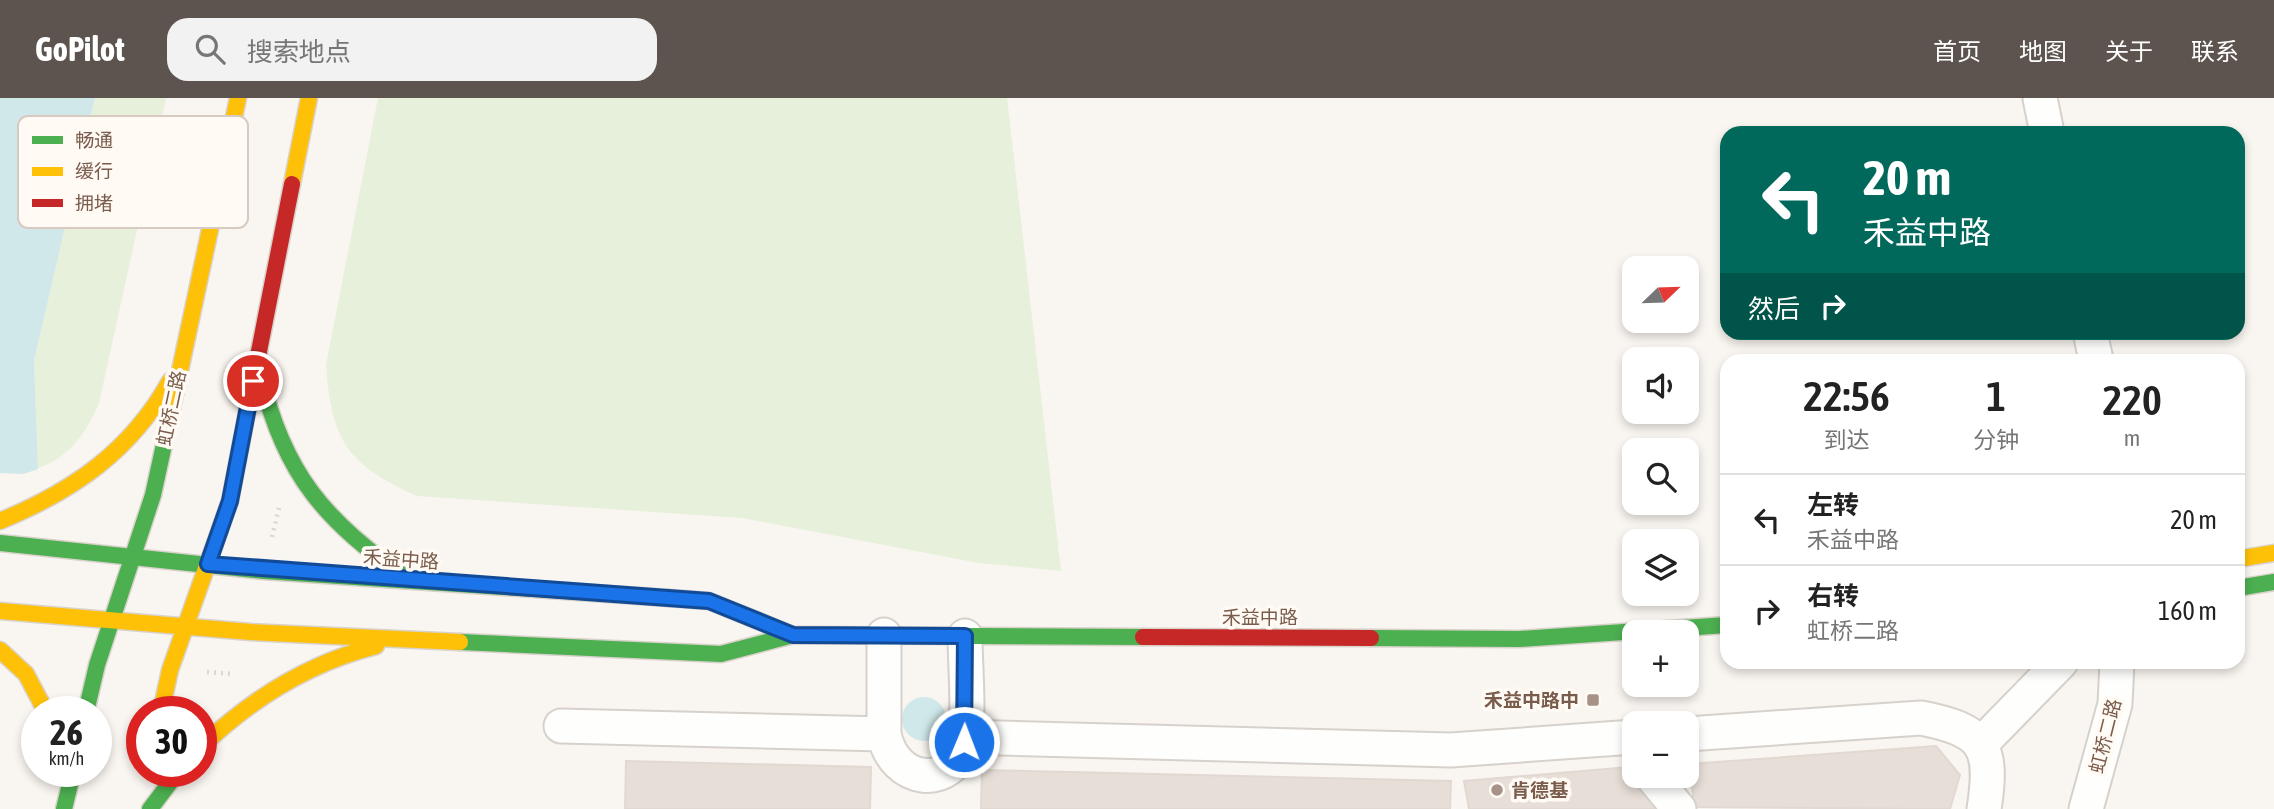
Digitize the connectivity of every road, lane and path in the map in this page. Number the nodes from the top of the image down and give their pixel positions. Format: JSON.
{"nodes":[{"id":1,"x":238,"y":98,"type":"edge"},
{"id":2,"x":309,"y":98,"type":"edge"},
{"id":3,"x":2040,"y":98,"type":"edge"},
{"id":4,"x":234,"y":116,"type":"edge"},
{"id":5,"x":2046,"y":126,"type":"edge"},
{"id":6,"x":210,"y":228,"type":"edge"},
{"id":7,"x":183,"y":352,"type":"junction"},
{"id":8,"x":258,"y":357,"type":"junction"},
{"id":9,"x":0,"y":521,"type":"edge"},
{"id":10,"x":0,"y":543,"type":"edge"},
{"id":11,"x":2274,"y":553,"type":"edge"},
{"id":12,"x":132,"y":556,"type":"junction"},
{"id":13,"x":2245,"y":558,"type":"edge"},
{"id":14,"x":208,"y":564,"type":"junction"},
{"id":15,"x":411,"y":581,"type":"junction"},
{"id":16,"x":2274,"y":582,"type":"edge"},
{"id":17,"x":2245,"y":587,"type":"edge"},
{"id":18,"x":0,"y":611,"type":"edge"},
{"id":19,"x":111,"y":621,"type":"junction"},
{"id":20,"x":1720,"y":625,"type":"edge"},
{"id":21,"x":186,"y":626,"type":"junction"},
{"id":22,"x":793,"y":635,"type":"junction"},
{"id":23,"x":884,"y":635,"type":"junction"},
{"id":24,"x":965,"y":636,"type":"junction"},
{"id":25,"x":414,"y":640,"type":"junction"},
{"id":26,"x":0,"y":650,"type":"edge"},
{"id":27,"x":2054,"y":669,"type":"edge"},
{"id":28,"x":2118,"y":669,"type":"edge"},
{"id":29,"x":38,"y":696,"type":"edge"},
{"id":30,"x":90,"y":696,"type":"edge"},
{"id":31,"x":164,"y":696,"type":"edge"},
{"id":32,"x":561,"y":726,"type":"dead end"},
{"id":33,"x":1699,"y":733,"type":"edge"},
{"id":34,"x":217,"y":734,"type":"edge"},
{"id":35,"x":884,"y":734,"type":"junction"},
{"id":36,"x":964,"y":737,"type":"junction"},
{"id":37,"x":1622,"y":744,"type":"edge"},
{"id":38,"x":1980,"y":745,"type":"junction"},
{"id":39,"x":61,"y":787,"type":"edge"},
{"id":40,"x":69,"y":787,"type":"edge"},
{"id":41,"x":144,"y":787,"type":"edge"},
{"id":42,"x":167,"y":787,"type":"edge"},
{"id":43,"x":1661,"y":788,"type":"edge"},
{"id":44,"x":62,"y":809,"type":"edge"},
{"id":45,"x":140,"y":809,"type":"edge"},
{"id":46,"x":150,"y":809,"type":"edge"},
{"id":47,"x":1678,"y":809,"type":"edge"},
{"id":48,"x":1984,"y":809,"type":"edge"},
{"id":49,"x":2086,"y":809,"type":"edge"}],
"edges":[{"from":1,"to":4,"type":"street","name":"虹桥二路"},
{"from":2,"to":8,"type":"street"},
{"from":3,"to":5,"type":"street"},
{"from":6,"to":7,"type":"street","name":"虹桥二路"},
{"from":7,"to":9,"type":"street"},
{"from":7,"to":12,"type":"street","name":"虹桥二路"},
{"from":8,"to":14,"type":"street"},
{"from":8,"to":15,"type":"street"},
{"from":10,"to":12,"type":"street","name":"禾益中路"},
{"from":11,"to":13,"type":"street"},
{"from":12,"to":14,"type":"street","name":"禾益中路"},
{"from":12,"to":19,"type":"street","name":"虹桥二路"},
{"from":14,"to":15,"type":"street","name":"禾益中路"},
{"from":14,"to":21,"type":"street"},
{"from":15,"to":22,"type":"street","name":"禾益中路"},
{"from":16,"to":17,"type":"street"},
{"from":18,"to":19,"type":"street","name":"禾益中路"},
{"from":19,"to":21,"type":"street","name":"禾益中路"},
{"from":19,"to":30,"type":"street","name":"虹桥二路"},
{"from":20,"to":24,"type":"street","name":"禾益中路"},
{"from":21,"to":25,"type":"street","name":"禾益中路"},
{"from":21,"to":31,"type":"street"},
{"from":22,"to":23,"type":"street","name":"禾益中路"},
{"from":22,"to":25,"type":"street","name":"禾益中路"},
{"from":23,"to":24,"type":"street","name":"禾益中路"},
{"from":23,"to":35,"type":"street"},
{"from":24,"to":36,"type":"street"},
{"from":25,"to":34,"type":"street"},
{"from":26,"to":29,"type":"street"},
{"from":27,"to":38,"type":"street"},
{"from":28,"to":49,"type":"street","name":"虹桥二路"},
{"from":32,"to":35,"type":"street"},
{"from":33,"to":38,"type":"street"},
{"from":35,"to":36,"type":"street"},
{"from":36,"to":37,"type":"street"},
{"from":38,"to":48,"type":"street"},
{"from":39,"to":44,"type":"street"},
{"from":40,"to":44,"type":"street"},
{"from":41,"to":45,"type":"street"},
{"from":42,"to":46,"type":"street"},
{"from":43,"to":47,"type":"street"}]}
